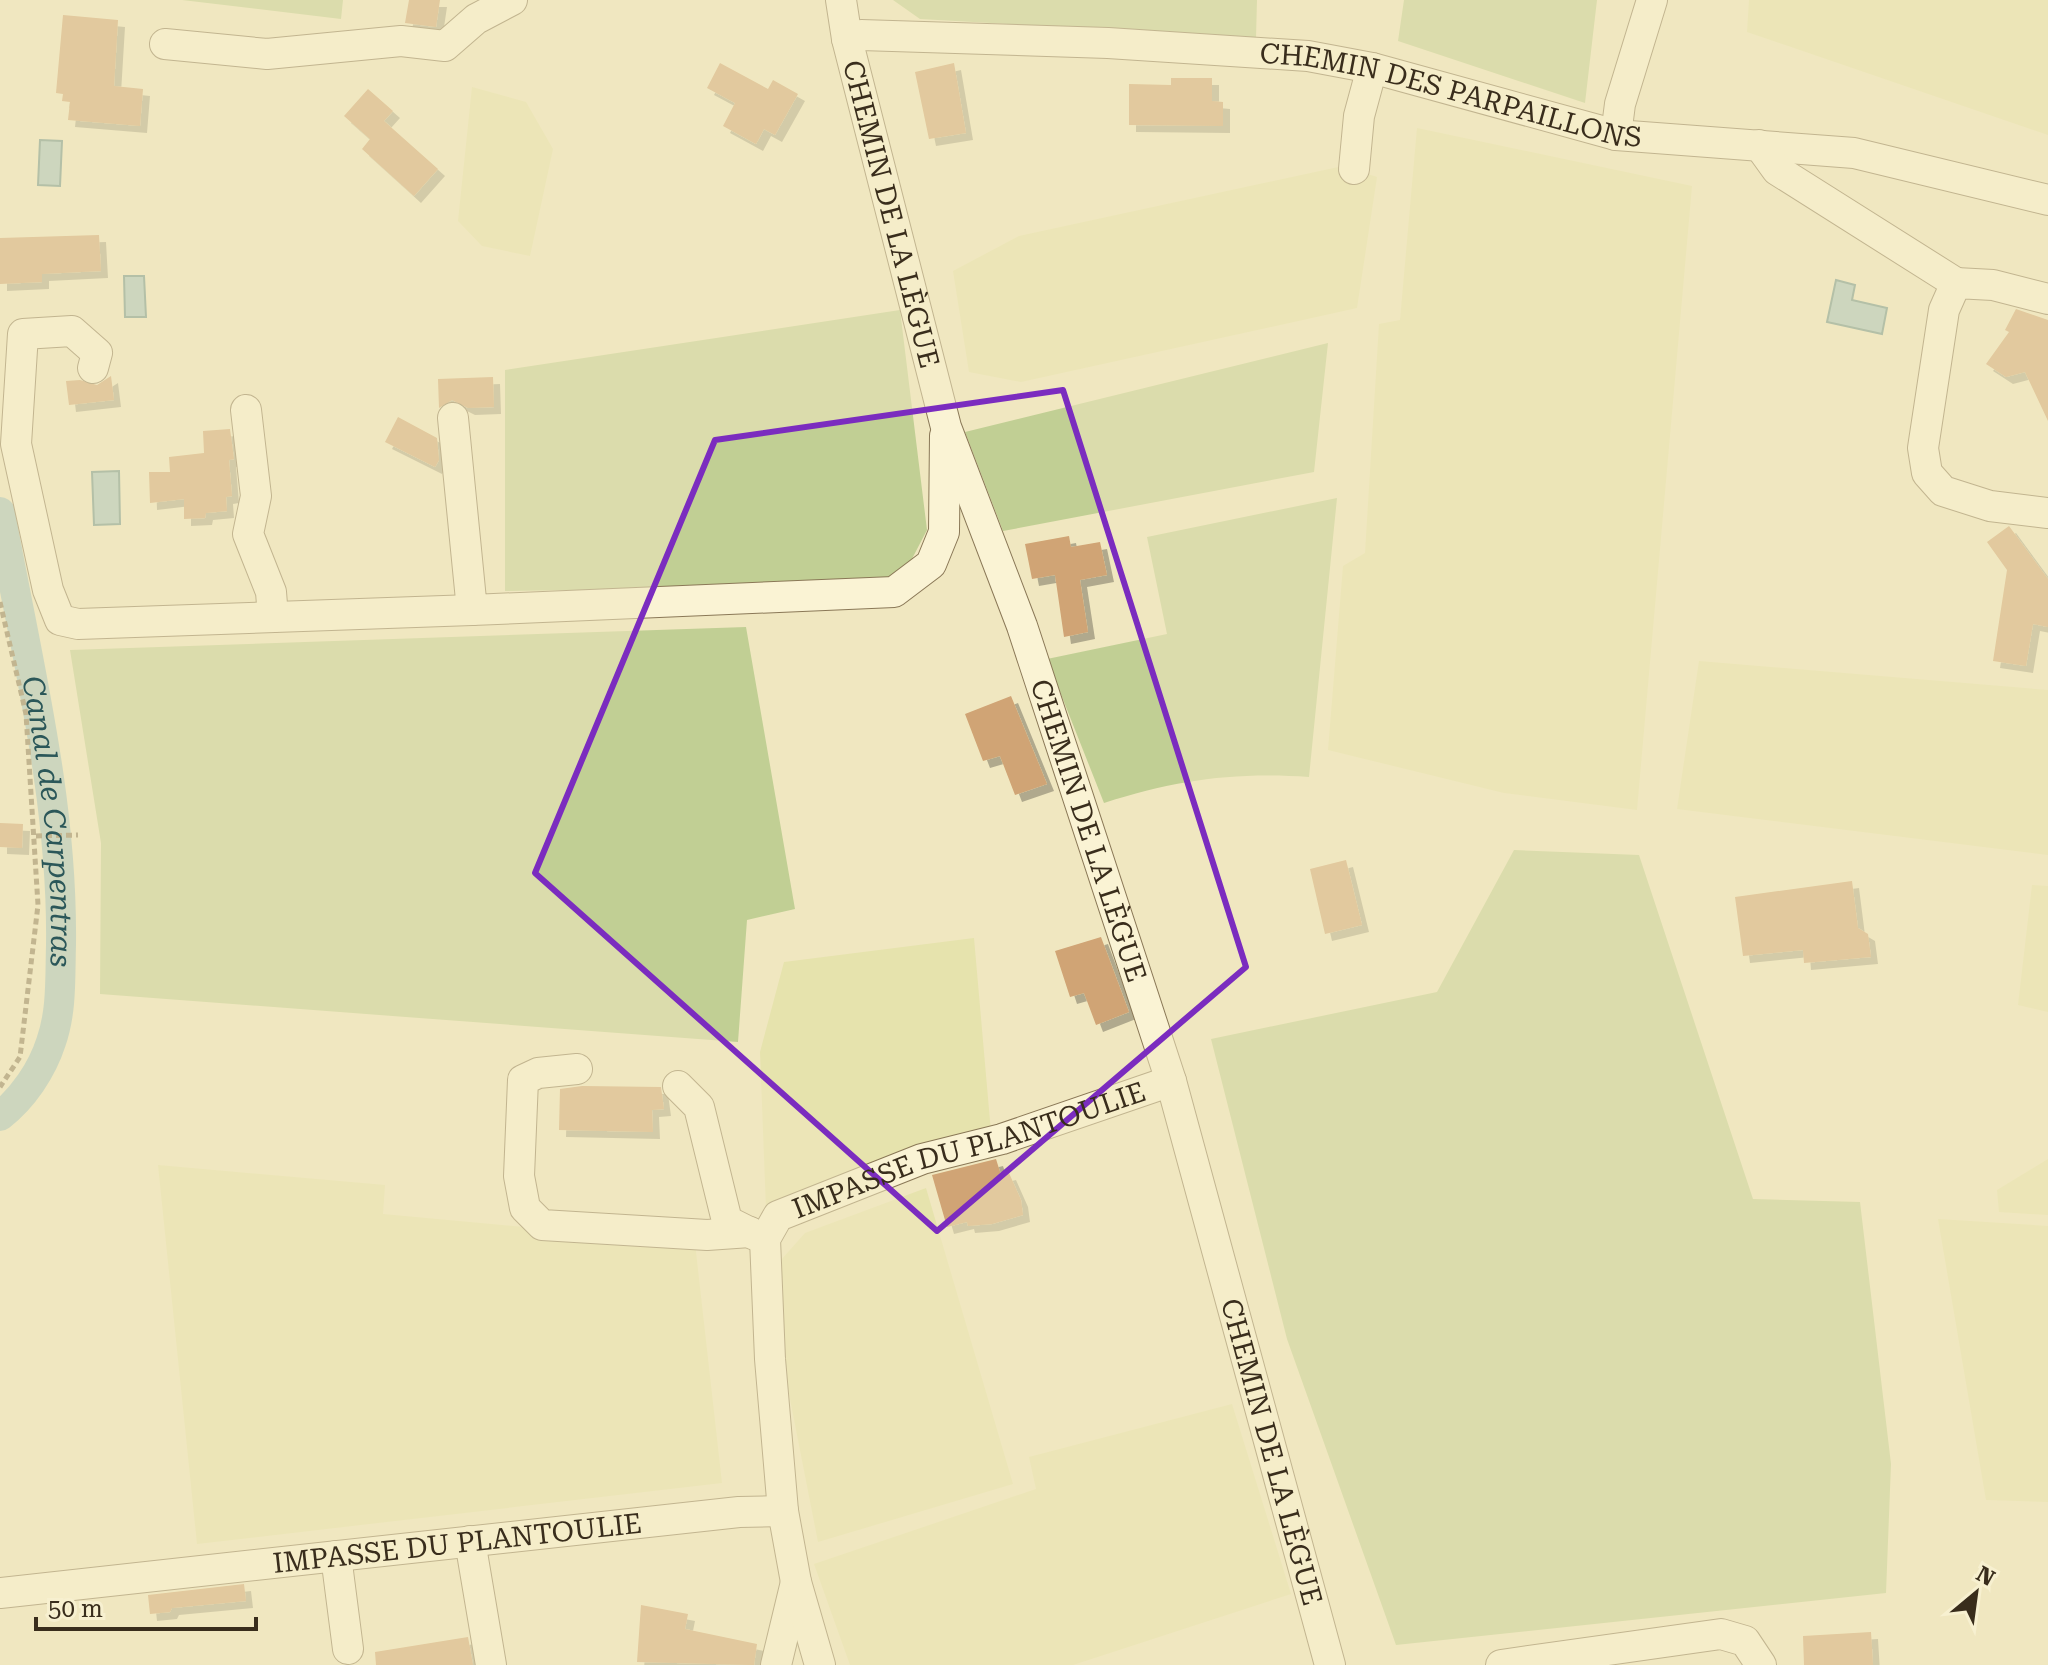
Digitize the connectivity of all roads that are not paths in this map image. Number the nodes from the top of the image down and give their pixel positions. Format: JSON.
{"nodes":[{"id":1,"x":512,"y":0,"type":"edge"},
{"id":2,"x":841,"y":0,"type":"edge"},
{"id":3,"x":1652,"y":0,"type":"edge"},
{"id":4,"x":847,"y":39,"type":"junction"},
{"id":5,"x":165,"y":44,"type":"dead end"},
{"id":6,"x":1372,"y":68,"type":"junction"},
{"id":7,"x":1616,"y":135,"type":"junction"},
{"id":8,"x":1759,"y":145,"type":"junction"},
{"id":9,"x":1354,"y":169,"type":"dead end"},
{"id":10,"x":2048,"y":200,"type":"edge"},
{"id":11,"x":1956,"y":283,"type":"junction"},
{"id":12,"x":2048,"y":299,"type":"edge"},
{"id":13,"x":93,"y":368,"type":"dead end"},
{"id":14,"x":246,"y":410,"type":"dead end"},
{"id":15,"x":453,"y":418,"type":"dead end"},
{"id":16,"x":946,"y":427,"type":"junction"},
{"id":17,"x":2048,"y":513,"type":"edge"},
{"id":18,"x":472,"y":610,"type":"junction"},
{"id":19,"x":273,"y":617,"type":"junction"},
{"id":20,"x":577,"y":1069,"type":"dead end"},
{"id":21,"x":1171,"y":1081,"type":"junction"},
{"id":22,"x":678,"y":1086,"type":"dead end"},
{"id":23,"x":757,"y":1236,"type":"junction"},
{"id":24,"x":783,"y":1511,"type":"junction"},
{"id":25,"x":470,"y":1541,"type":"junction"},
{"id":26,"x":336,"y":1556,"type":"junction"},
{"id":27,"x":796,"y":1582,"type":"junction"},
{"id":28,"x":0,"y":1593,"type":"edge"},
{"id":29,"x":348,"y":1649,"type":"dead end"},
{"id":30,"x":491,"y":1665,"type":"edge"},
{"id":31,"x":776,"y":1665,"type":"edge"},
{"id":32,"x":820,"y":1665,"type":"edge"},
{"id":33,"x":1330,"y":1665,"type":"edge"},
{"id":34,"x":1501,"y":1665,"type":"edge"},
{"id":35,"x":1761,"y":1665,"type":"edge"}],
"edges":[{"from":1,"to":5,"type":"street"},
{"from":2,"to":4,"type":"street","name":"CHEMIN DE LA LÈGUE"},
{"from":3,"to":7,"type":"street"},
{"from":4,"to":6,"type":"street","name":"CHEMIN DES PARPAILLONS"},
{"from":4,"to":16,"type":"street","name":"CHEMIN DE LA LÈGUE"},
{"from":6,"to":7,"type":"street","name":"CHEMIN DES PARPAILLONS"},
{"from":6,"to":9,"type":"street"},
{"from":7,"to":8,"type":"street","name":"CHEMIN DES PARPAILLONS"},
{"from":8,"to":10,"type":"street","name":"CHEMIN DES PARPAILLONS"},
{"from":8,"to":11,"type":"street"},
{"from":11,"to":12,"type":"street"},
{"from":11,"to":17,"type":"street"},
{"from":13,"to":19,"type":"street"},
{"from":14,"to":19,"type":"street"},
{"from":15,"to":18,"type":"street"},
{"from":16,"to":18,"type":"street"},
{"from":16,"to":21,"type":"street","name":"CHEMIN DE LA LÈGUE"},
{"from":18,"to":19,"type":"street"},
{"from":20,"to":23,"type":"street"},
{"from":21,"to":23,"type":"street","name":"IMPASSE DU PLANTOULIE"},
{"from":21,"to":33,"type":"street","name":"CHEMIN DE LA LÈGUE"},
{"from":22,"to":23,"type":"street"},
{"from":23,"to":24,"type":"street","name":"IMPASSE DU PLANTOULIE"},
{"from":24,"to":25,"type":"street","name":"IMPASSE DU PLANTOULIE"},
{"from":24,"to":27,"type":"street","name":"IMPASSE DU PLANTOULIE"},
{"from":25,"to":26,"type":"street","name":"IMPASSE DU PLANTOULIE"},
{"from":25,"to":30,"type":"street"},
{"from":26,"to":28,"type":"street","name":"IMPASSE DU PLANTOULIE"},
{"from":26,"to":29,"type":"street"},
{"from":27,"to":31,"type":"street"},
{"from":27,"to":32,"type":"street","name":"IMPASSE DU PLANTOULIE"},
{"from":34,"to":35,"type":"street"}]}
